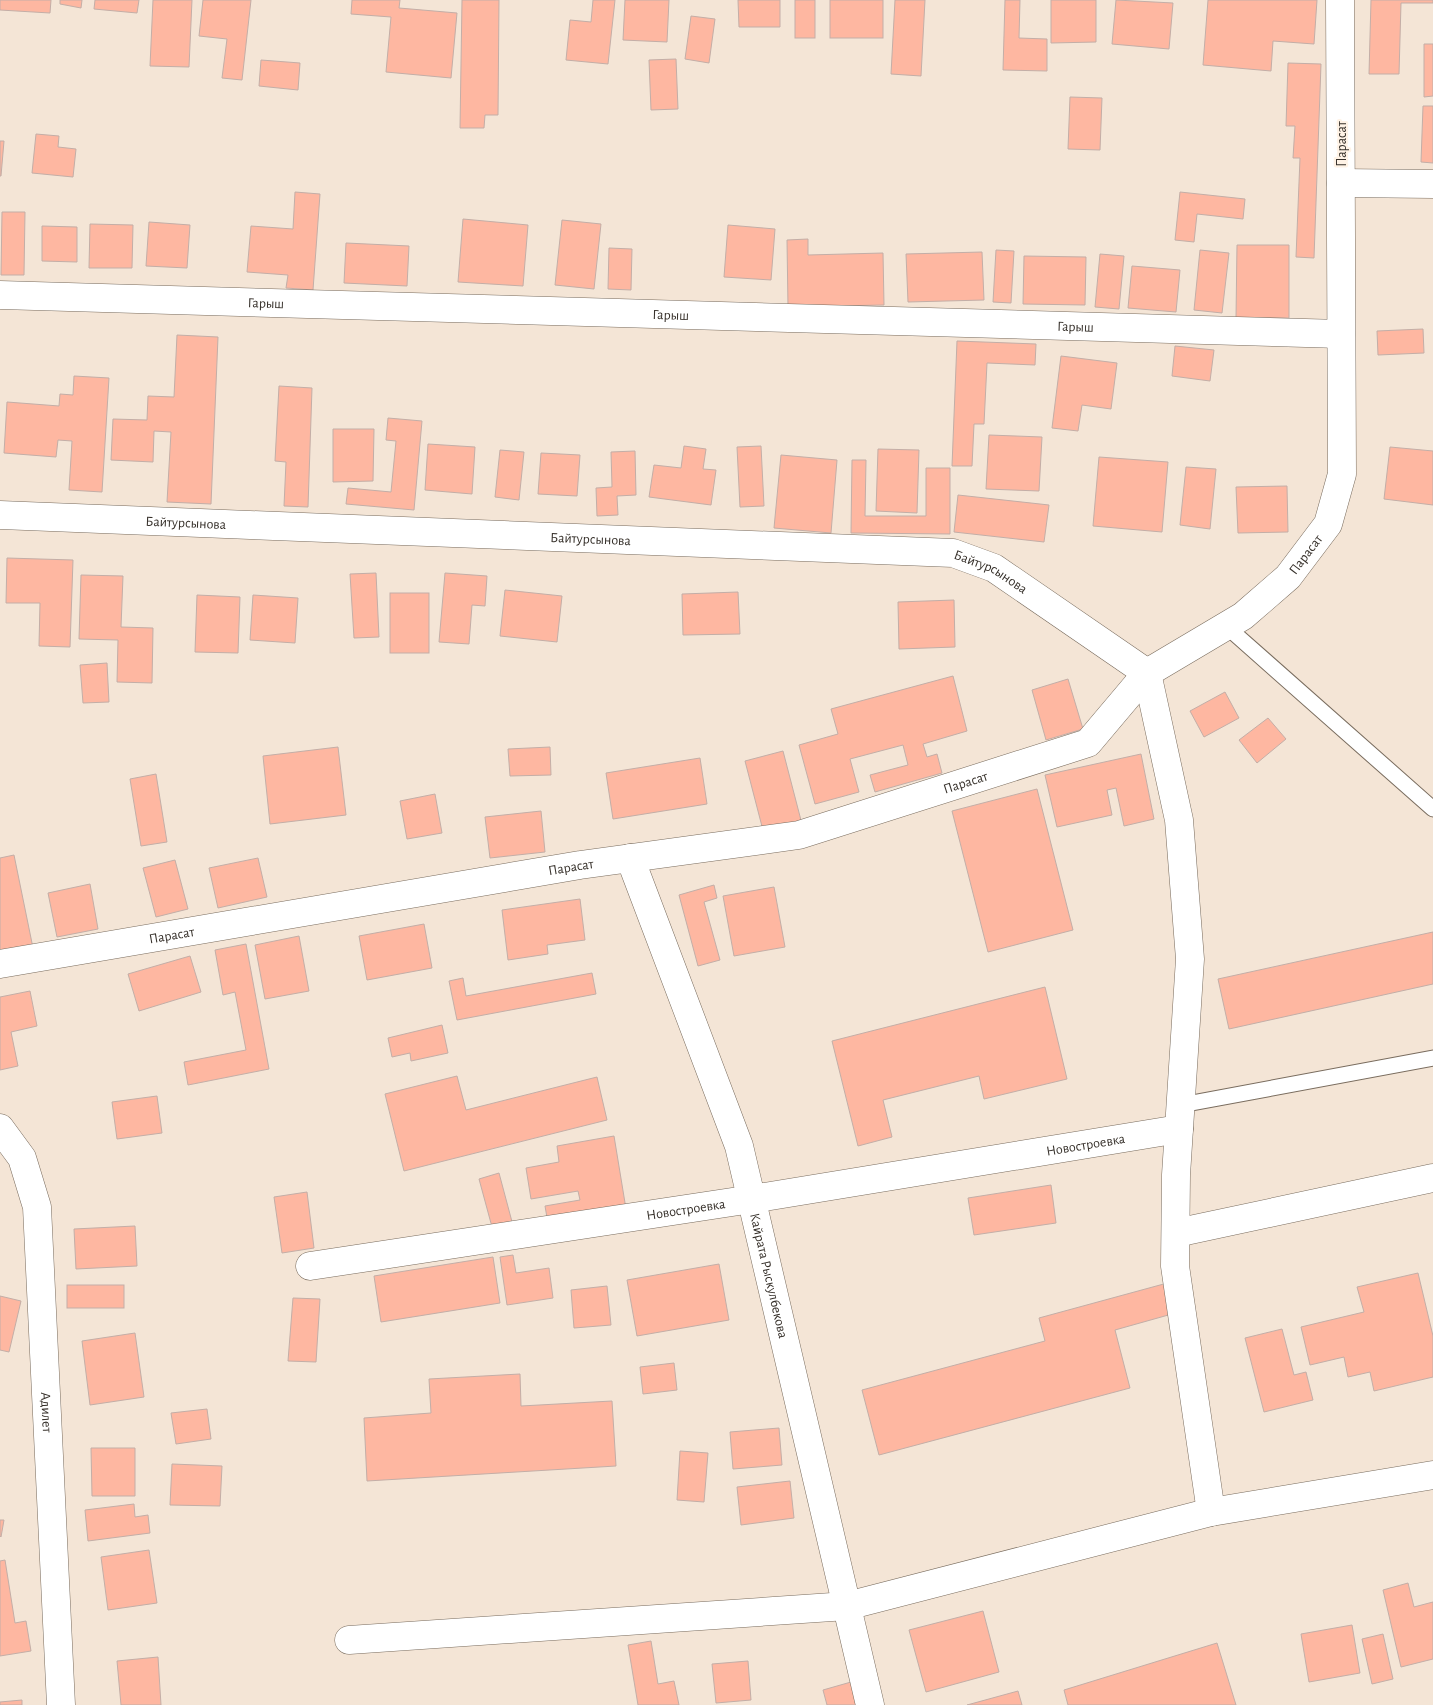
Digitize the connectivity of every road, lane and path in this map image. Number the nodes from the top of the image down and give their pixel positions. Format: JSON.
{"nodes":[{"id":1,"x":1340,"y":0,"type":"edge"},
{"id":2,"x":1341,"y":184,"type":"junction"},
{"id":3,"x":1433,"y":184,"type":"edge"},
{"id":4,"x":0,"y":295,"type":"edge"},
{"id":5,"x":1342,"y":334,"type":"junction"},
{"id":6,"x":0,"y":515,"type":"edge"},
{"id":7,"x":1226,"y":626,"type":"junction"},
{"id":8,"x":1147,"y":674,"type":"junction"},
{"id":9,"x":1433,"y":810,"type":"edge"},
{"id":10,"x":630,"y":858,"type":"junction"},
{"id":11,"x":0,"y":964,"type":"edge"},
{"id":12,"x":1433,"y":1058,"type":"edge"},
{"id":13,"x":1180,"y":1117,"type":"junction"},
{"id":14,"x":0,"y":1128,"type":"edge"},
{"id":15,"x":1433,"y":1178,"type":"edge"},
{"id":16,"x":752,"y":1200,"type":"junction"},
{"id":17,"x":1176,"y":1233,"type":"junction"},
{"id":18,"x":310,"y":1266,"type":"dead end"},
{"id":19,"x":1433,"y":1475,"type":"edge"},
{"id":20,"x":1211,"y":1512,"type":"junction"},
{"id":21,"x":847,"y":1606,"type":"junction"},
{"id":22,"x":349,"y":1640,"type":"dead end"},
{"id":23,"x":61,"y":1705,"type":"edge"},
{"id":24,"x":870,"y":1705,"type":"edge"}],
"edges":[{"from":1,"to":2,"type":"street","name":"Парасат"},
{"from":2,"to":3,"type":"street"},
{"from":2,"to":5,"type":"street","name":"Парасат"},
{"from":4,"to":5,"type":"street","name":"Гарыш"},
{"from":5,"to":7,"type":"street","name":"Парасат"},
{"from":6,"to":8,"type":"street","name":"Байтурсынова"},
{"from":7,"to":8,"type":"street","name":"Парасат"},
{"from":7,"to":9,"type":"lane"},
{"from":8,"to":10,"type":"street","name":"Парасат"},
{"from":8,"to":13,"type":"street"},
{"from":10,"to":11,"type":"street","name":"Парасат"},
{"from":10,"to":16,"type":"street","name":"Кайрата Рыскулбекова"},
{"from":12,"to":13,"type":"lane","name":"Новостроевка"},
{"from":13,"to":16,"type":"street","name":"Новостроевка"},
{"from":13,"to":17,"type":"street"},
{"from":14,"to":23,"type":"street","name":"Адилет"},
{"from":15,"to":17,"type":"street"},
{"from":16,"to":18,"type":"street","name":"Новостроевка"},
{"from":16,"to":21,"type":"street","name":"Кайрата Рыскулбекова"},
{"from":17,"to":20,"type":"street"},
{"from":19,"to":20,"type":"street"},
{"from":20,"to":21,"type":"street"},
{"from":21,"to":22,"type":"street"},
{"from":21,"to":24,"type":"street","name":"Кайрата Рыскулбекова"}]}
